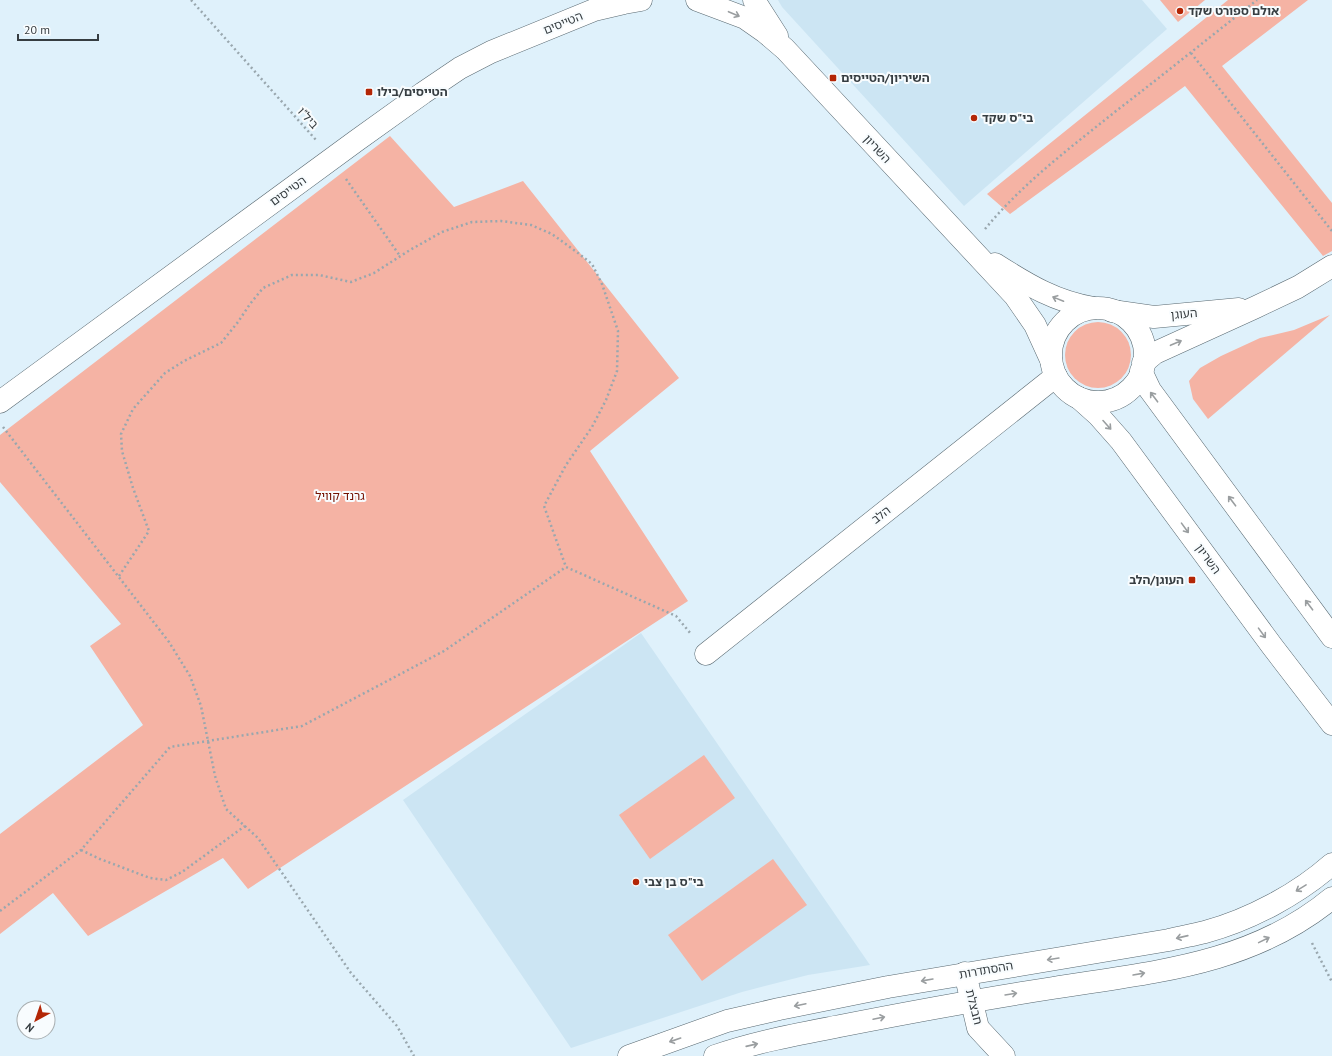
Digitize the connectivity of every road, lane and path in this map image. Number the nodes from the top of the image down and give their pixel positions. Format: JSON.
{"nodes":[{"id":1,"x":191,"y":0,"type":"edge"},
{"id":2,"x":641,"y":0,"type":"edge"},
{"id":3,"x":697,"y":0,"type":"edge"},
{"id":4,"x":754,"y":0,"type":"edge"},
{"id":5,"x":1257,"y":0,"type":"edge"},
{"id":6,"x":600,"y":5,"type":"edge"},
{"id":7,"x":785,"y":49,"type":"junction"},
{"id":8,"x":1191,"y":53,"type":"junction"},
{"id":9,"x":332,"y":159,"type":"junction"},
{"id":10,"x":1332,"y":231,"type":"edge"},
{"id":11,"x":970,"y":248,"type":"junction"},
{"id":12,"x":400,"y":256,"type":"junction"},
{"id":13,"x":1332,"y":266,"type":"edge"},
{"id":14,"x":1256,"y":308,"type":"junction"},
{"id":15,"x":1104,"y":310,"type":"junction"},
{"id":16,"x":1142,"y":367,"type":"junction"},
{"id":17,"x":1054,"y":368,"type":"junction"},
{"id":18,"x":1079,"y":398,"type":"junction"},
{"id":19,"x":0,"y":402,"type":"edge"},
{"id":20,"x":0,"y":422,"type":"edge"},
{"id":21,"x":566,"y":567,"type":"junction"},
{"id":22,"x":118,"y":576,"type":"junction"},
{"id":23,"x":1332,"y":637,"type":"edge"},
{"id":24,"x":706,"y":654,"type":"joint"},
{"id":25,"x":1332,"y":724,"type":"edge"},
{"id":26,"x":207,"y":740,"type":"junction"},
{"id":27,"x":245,"y":826,"type":"junction"},
{"id":28,"x":81,"y":850,"type":"junction"},
{"id":29,"x":1332,"y":864,"type":"edge"},
{"id":30,"x":1332,"y":898,"type":"edge"},
{"id":31,"x":0,"y":911,"type":"edge"},
{"id":32,"x":1301,"y":921,"type":"junction"},
{"id":33,"x":966,"y":973,"type":"junction"},
{"id":34,"x":1332,"y":982,"type":"edge"},
{"id":35,"x":972,"y":1001,"type":"junction"},
{"id":36,"x":414,"y":1056,"type":"edge"},
{"id":37,"x":629,"y":1056,"type":"edge"},
{"id":38,"x":715,"y":1056,"type":"edge"},
{"id":39,"x":1004,"y":1056,"type":"edge"}],
"edges":[{"from":1,"to":9,"type":"path","name":"ביל\"ו"},
{"from":2,"to":6,"type":"street","name":"הטייסים"},
{"from":3,"to":7,"type":"street","name":"השריון","one_way":true},
{"from":4,"to":7,"type":"street","name":"השריון"},
{"from":5,"to":8,"type":"path"},
{"from":6,"to":9,"type":"street","name":"הטייסים"},
{"from":7,"to":11,"type":"street","name":"השריון"},
{"from":8,"to":10,"type":"path"},
{"from":8,"to":11,"type":"path"},
{"from":9,"to":12,"type":"path","name":"ביל\"ו"},
{"from":9,"to":19,"type":"street","name":"הטייסים"},
{"from":15,"to":11,"type":"street","name":"השריון","one_way":true},
{"from":11,"to":17,"type":"street","name":"השריון"},
{"from":12,"to":21,"type":"path"},
{"from":12,"to":22,"type":"path"},
{"from":13,"to":14,"type":"street","name":"העוגן"},
{"from":14,"to":15,"type":"street","name":"העוגן"},
{"from":16,"to":14,"type":"street","name":"העוגן","one_way":true},
{"from":15,"to":16,"type":"street"},
{"from":15,"to":17,"type":"street"},
{"from":16,"to":18,"type":"street"},
{"from":23,"to":16,"type":"street","one_way":true},
{"from":17,"to":18,"type":"street"},
{"from":17,"to":24,"type":"street","name":"הלב"},
{"from":18,"to":25,"type":"street","name":"השריון","one_way":true},
{"from":20,"to":22,"type":"path"},
{"from":21,"to":24,"type":"path"},
{"from":21,"to":26,"type":"path"},
{"from":22,"to":26,"type":"path"},
{"from":26,"to":27,"type":"path"},
{"from":26,"to":28,"type":"path"},
{"from":27,"to":28,"type":"path"},
{"from":27,"to":36,"type":"path"},
{"from":28,"to":31,"type":"path"},
{"from":29,"to":33,"type":"street","name":"ההסתדרות","one_way":true},
{"from":30,"to":32,"type":"street"},
{"from":32,"to":34,"type":"path"},
{"from":35,"to":32,"type":"street","one_way":true},
{"from":33,"to":35,"type":"street","name":"חבצלת"},
{"from":33,"to":37,"type":"street","name":"ההסתדרות","one_way":true},
{"from":38,"to":35,"type":"street","one_way":true},
{"from":35,"to":39,"type":"street","name":"חבצלת"}]}
